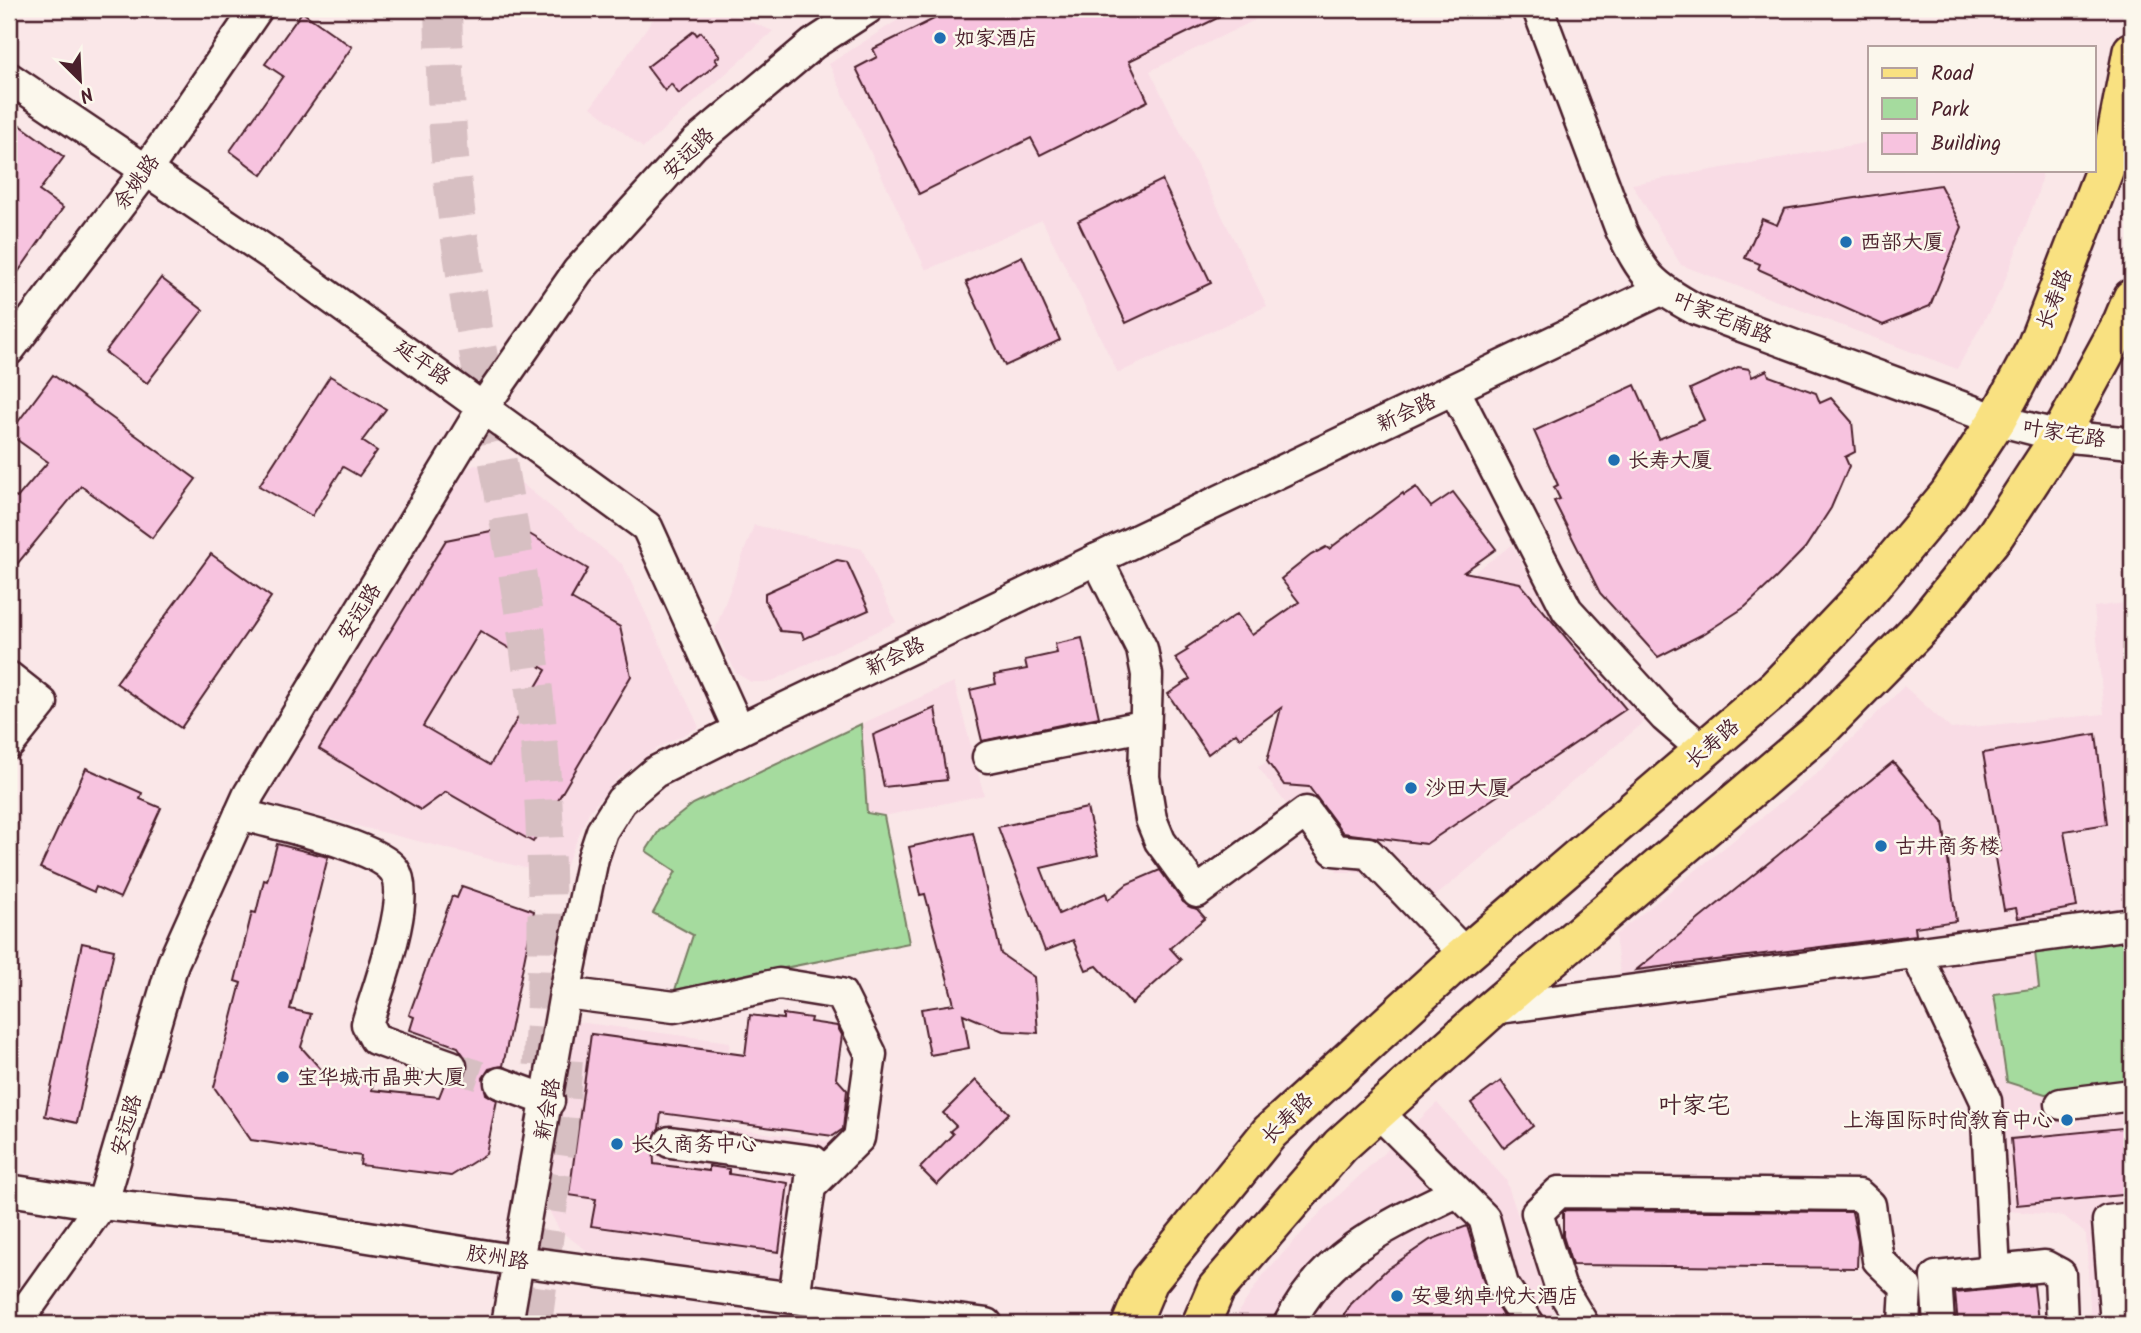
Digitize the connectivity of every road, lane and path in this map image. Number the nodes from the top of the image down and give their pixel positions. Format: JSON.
{"nodes":[{"id":1,"x":257,"y":9,"type":"edge"},
{"id":2,"x":867,"y":9,"type":"edge"},
{"id":3,"x":1538,"y":9,"type":"edge"},
{"id":4,"x":2132,"y":51,"type":"edge"},
{"id":5,"x":9,"y":78,"type":"edge"},
{"id":6,"x":145,"y":172,"type":"junction"},
{"id":7,"x":1661,"y":290,"type":"junction"},
{"id":8,"x":2132,"y":298,"type":"edge"},
{"id":9,"x":9,"y":350,"type":"edge"},
{"id":10,"x":1454,"y":389,"type":"junction"},
{"id":11,"x":484,"y":406,"type":"junction"},
{"id":12,"x":1997,"y":420,"type":"junction"},
{"id":13,"x":2060,"y":436,"type":"junction"},
{"id":14,"x":2132,"y":443,"type":"edge"},
{"id":15,"x":1097,"y":559,"type":"junction"},
{"id":16,"x":9,"y":677,"type":"edge"},
{"id":17,"x":1143,"y":726,"type":"junction"},
{"id":18,"x":739,"y":730,"type":"junction"},
{"id":19,"x":9,"y":744,"type":"edge"},
{"id":20,"x":1703,"y":751,"type":"junction"},
{"id":21,"x":988,"y":757,"type":"dead end"},
{"id":22,"x":240,"y":814,"type":"junction"},
{"id":23,"x":2132,"y":924,"type":"edge"},
{"id":24,"x":1916,"y":953,"type":"junction"},
{"id":25,"x":1465,"y":954,"type":"junction"},
{"id":26,"x":565,"y":993,"type":"junction"},
{"id":27,"x":1492,"y":1009,"type":"junction"},
{"id":28,"x":451,"y":1066,"type":"tunnel mouth"},
{"id":29,"x":500,"y":1083,"type":"tunnel mouth"},
{"id":30,"x":2132,"y":1095,"type":"edge"},
{"id":31,"x":549,"y":1101,"type":"junction"},
{"id":32,"x":2061,"y":1104,"type":"dead end"},
{"id":33,"x":1378,"y":1112,"type":"junction"},
{"id":34,"x":670,"y":1142,"type":"dead end"},
{"id":35,"x":810,"y":1187,"type":"junction"},
{"id":36,"x":9,"y":1191,"type":"edge"},
{"id":37,"x":1457,"y":1192,"type":"junction"},
{"id":38,"x":103,"y":1202,"type":"junction"},
{"id":39,"x":2132,"y":1218,"type":"edge"},
{"id":40,"x":519,"y":1261,"type":"junction"},
{"id":41,"x":1995,"y":1271,"type":"junction"},
{"id":42,"x":794,"y":1298,"type":"junction"},
{"id":43,"x":16,"y":1324,"type":"edge"},
{"id":44,"x":507,"y":1324,"type":"edge"},
{"id":45,"x":987,"y":1324,"type":"edge"},
{"id":46,"x":1131,"y":1324,"type":"edge"},
{"id":47,"x":1201,"y":1324,"type":"edge"},
{"id":48,"x":1289,"y":1324,"type":"edge"},
{"id":49,"x":1529,"y":1324,"type":"edge"},
{"id":50,"x":1583,"y":1324,"type":"edge"},
{"id":51,"x":1904,"y":1324,"type":"edge"},
{"id":52,"x":1939,"y":1324,"type":"edge"},
{"id":53,"x":2062,"y":1324,"type":"edge"},
{"id":54,"x":2116,"y":1324,"type":"edge"}],
"edges":[{"from":1,"to":6,"type":"street","name":"余姚路"},
{"from":2,"to":11,"type":"street","name":"安远路"},
{"from":3,"to":7,"type":"street","name":"叶家宅南路"},
{"from":4,"to":12,"type":"main road","name":"长寿路"},
{"from":5,"to":6,"type":"street","name":"延平路"},
{"from":6,"to":9,"type":"street","name":"余姚路"},
{"from":6,"to":11,"type":"street","name":"延平路"},
{"from":7,"to":10,"type":"street","name":"新会路"},
{"from":7,"to":12,"type":"street","name":"叶家宅南路"},
{"from":8,"to":13,"type":"main road"},
{"from":10,"to":15,"type":"street","name":"新会路"},
{"from":10,"to":20,"type":"street"},
{"from":11,"to":18,"type":"street","name":"延平路"},
{"from":11,"to":22,"type":"street","name":"安远路"},
{"from":12,"to":13,"type":"street","name":"叶家宅路"},
{"from":12,"to":20,"type":"main road","name":"长寿路"},
{"from":13,"to":14,"type":"street","name":"叶家宅路"},
{"from":13,"to":27,"type":"main road"},
{"from":15,"to":17,"type":"street"},
{"from":15,"to":18,"type":"street","name":"新会路"},
{"from":16,"to":19,"type":"street"},
{"from":17,"to":21,"type":"street"},
{"from":17,"to":25,"type":"street"},
{"from":18,"to":26,"type":"street","name":"新会路"},
{"from":20,"to":25,"type":"main road","name":"长寿路"},
{"from":22,"to":28,"type":"street"},
{"from":22,"to":38,"type":"street","name":"安远路"},
{"from":23,"to":24,"type":"street"},
{"from":24,"to":27,"type":"street"},
{"from":24,"to":41,"type":"street"},
{"from":25,"to":46,"type":"main road","name":"长寿路"},
{"from":26,"to":31,"type":"street","name":"新会路"},
{"from":26,"to":35,"type":"street"},
{"from":27,"to":33,"type":"main road"},
{"from":29,"to":31,"type":"street"},
{"from":30,"to":32,"type":"street"},
{"from":31,"to":40,"type":"street","name":"新会路"},
{"from":33,"to":37,"type":"street"},
{"from":33,"to":47,"type":"main road"},
{"from":34,"to":35,"type":"street"},
{"from":35,"to":42,"type":"street"},
{"from":36,"to":38,"type":"street","name":"胶州路"},
{"from":37,"to":48,"type":"street"},
{"from":37,"to":49,"type":"street"},
{"from":38,"to":40,"type":"street","name":"胶州路"},
{"from":38,"to":43,"type":"street","name":"安远路"},
{"from":39,"to":54,"type":"street"},
{"from":40,"to":42,"type":"street","name":"胶州路"},
{"from":40,"to":44,"type":"street","name":"新会路"},
{"from":41,"to":52,"type":"street"},
{"from":41,"to":53,"type":"street"},
{"from":42,"to":45,"type":"street","name":"胶州路"},
{"from":50,"to":51,"type":"street"}]}
